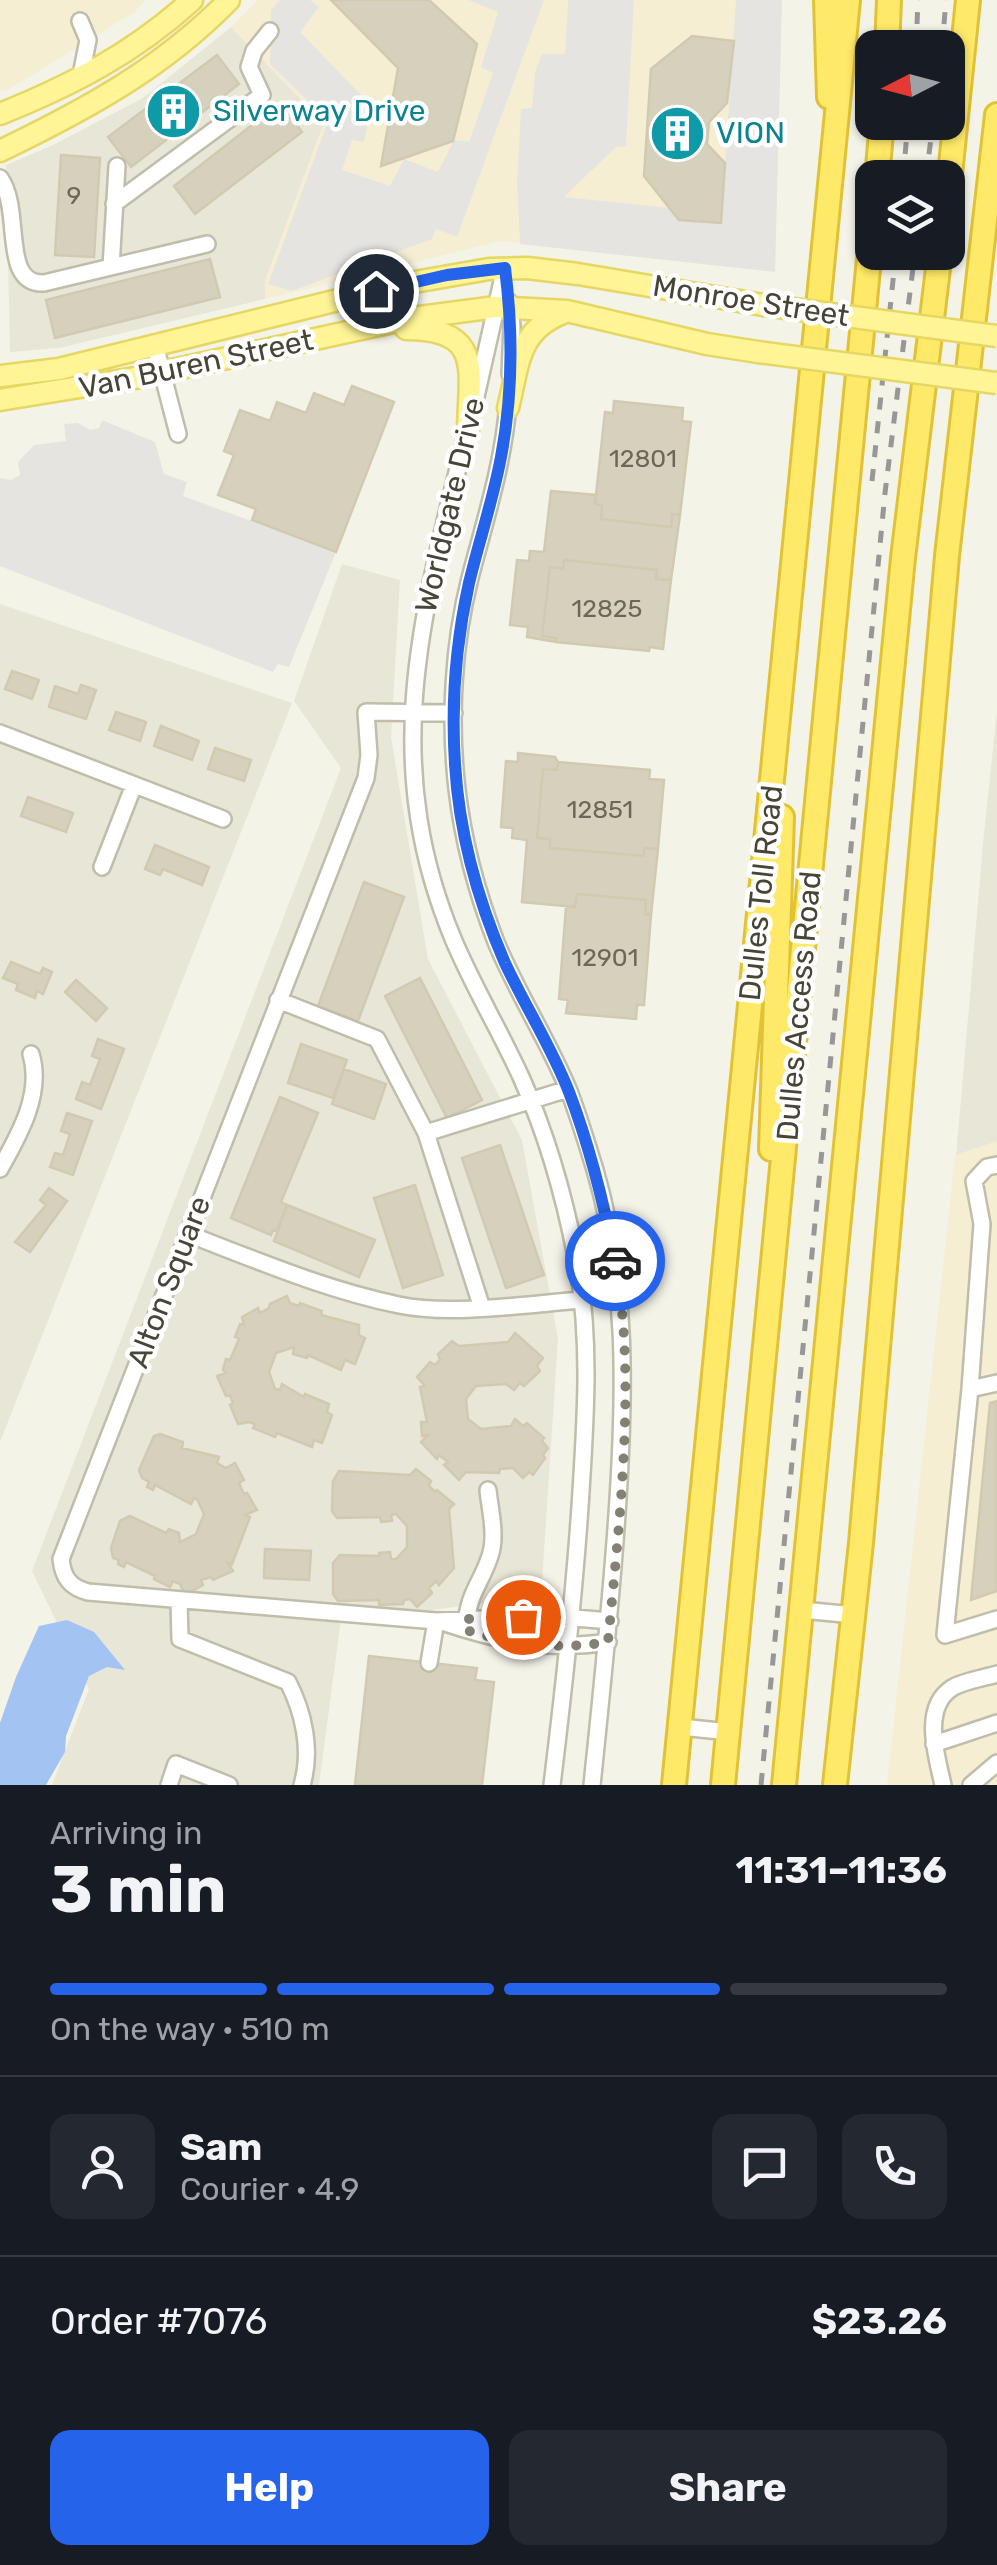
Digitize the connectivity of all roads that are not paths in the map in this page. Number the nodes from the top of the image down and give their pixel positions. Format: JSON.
{"nodes":[{"id":1,"x":192,"y":0,"type":"edge"},
{"id":2,"x":229,"y":0,"type":"edge"},
{"id":3,"x":826,"y":0,"type":"edge"},
{"id":4,"x":848,"y":0,"type":"edge"},
{"id":5,"x":889,"y":0,"type":"edge"},
{"id":6,"x":968,"y":0,"type":"edge"},
{"id":7,"x":80,"y":20,"type":"dead end"},
{"id":8,"x":888,"y":30,"type":"edge"},
{"id":9,"x":270,"y":31,"type":"dead end"},
{"id":10,"x":80,"y":80,"type":"junction"},
{"id":11,"x":0,"y":114,"type":"edge"},
{"id":12,"x":997,"y":115,"type":"edge"},
{"id":13,"x":0,"y":150,"type":"edge"},
{"id":14,"x":952,"y":160,"type":"edge"},
{"id":15,"x":116,"y":166,"type":"dead end"},
{"id":16,"x":833,"y":176,"type":"junction"},
{"id":17,"x":0,"y":178,"type":"edge"},
{"id":18,"x":997,"y":189,"type":"edge"},
{"id":19,"x":114,"y":204,"type":"junction"},
{"id":20,"x":207,"y":244,"type":"dead end"},
{"id":21,"x":981,"y":246,"type":"junction"},
{"id":22,"x":111,"y":267,"type":"junction"},
{"id":23,"x":505,"y":268,"type":"junction"},
{"id":24,"x":868,"y":270,"type":"edge"},
{"id":25,"x":938,"y":270,"type":"edge"},
{"id":26,"x":503,"y":307,"type":"junction"},
{"id":27,"x":567,"y":311,"type":"junction"},
{"id":28,"x":359,"y":329,"type":"junction"},
{"id":29,"x":997,"y":336,"type":"edge"},
{"id":30,"x":155,"y":345,"type":"junction"},
{"id":31,"x":162,"y":372,"type":"junction"},
{"id":32,"x":0,"y":376,"type":"edge"},
{"id":33,"x":997,"y":384,"type":"edge"},
{"id":34,"x":0,"y":400,"type":"edge"},
{"id":35,"x":508,"y":408,"type":"junction"},
{"id":36,"x":468,"y":430,"type":"junction"},
{"id":37,"x":178,"y":434,"type":"dead end"},
{"id":38,"x":782,"y":698,"type":"junction"},
{"id":39,"x":412,"y":713,"type":"junction"},
{"id":40,"x":454,"y":713,"type":"junction"},
{"id":41,"x":0,"y":733,"type":"edge"},
{"id":42,"x":134,"y":785,"type":"junction"},
{"id":43,"x":224,"y":819,"type":"dead end"},
{"id":44,"x":102,"y":867,"type":"dead end"},
{"id":45,"x":278,"y":1000,"type":"junction"},
{"id":46,"x":31,"y":1054,"type":"dead end"},
{"id":47,"x":568,"y":1090,"type":"junction"},
{"id":48,"x":532,"y":1102,"type":"junction"},
{"id":49,"x":426,"y":1133,"type":"junction"},
{"id":50,"x":997,"y":1164,"type":"edge"},
{"id":51,"x":0,"y":1169,"type":"edge"},
{"id":52,"x":188,"y":1234,"type":"junction"},
{"id":53,"x":582,"y":1300,"type":"junction"},
{"id":54,"x":482,"y":1308,"type":"junction"},
{"id":55,"x":770,"y":1317,"type":"junction"},
{"id":56,"x":997,"y":1383,"type":"edge"},
{"id":57,"x":970,"y":1390,"type":"junction"},
{"id":58,"x":488,"y":1490,"type":"dead end"},
{"id":59,"x":179,"y":1601,"type":"junction"},
{"id":60,"x":802,"y":1610,"type":"junction"},
{"id":61,"x":854,"y":1616,"type":"junction"},
{"id":62,"x":572,"y":1618,"type":"junction"},
{"id":63,"x":997,"y":1619,"type":"edge"},
{"id":64,"x":436,"y":1620,"type":"junction"},
{"id":65,"x":610,"y":1621,"type":"junction"},
{"id":66,"x":466,"y":1624,"type":"junction"},
{"id":67,"x":608,"y":1642,"type":"junction"},
{"id":68,"x":569,"y":1648,"type":"junction"},
{"id":69,"x":429,"y":1663,"type":"dead end"},
{"id":70,"x":997,"y":1674,"type":"edge"},
{"id":71,"x":997,"y":1723,"type":"edge"},
{"id":72,"x":681,"y":1727,"type":"junction"},
{"id":73,"x":729,"y":1732,"type":"junction"},
{"id":74,"x":934,"y":1744,"type":"junction"},
{"id":75,"x":997,"y":1764,"type":"edge"},
{"id":76,"x":168,"y":1785,"type":"edge"},
{"id":77,"x":229,"y":1785,"type":"edge"},
{"id":78,"x":302,"y":1785,"type":"edge"},
{"id":79,"x":552,"y":1785,"type":"edge"},
{"id":80,"x":592,"y":1785,"type":"edge"},
{"id":81,"x":674,"y":1785,"type":"edge"},
{"id":82,"x":724,"y":1785,"type":"edge"},
{"id":83,"x":784,"y":1785,"type":"edge"},
{"id":84,"x":836,"y":1785,"type":"edge"},
{"id":85,"x":943,"y":1785,"type":"edge"},
{"id":86,"x":970,"y":1785,"type":"edge"}],
"edges":[{"from":1,"to":10,"type":"main road"},
{"from":2,"to":13,"type":"main road"},
{"from":3,"to":16,"type":"highway"},
{"from":4,"to":16,"type":"highway","name":"Dulles Toll Road"},
{"from":5,"to":8,"type":"highway"},
{"from":6,"to":14,"type":"highway"},
{"from":7,"to":10,"type":"street"},
{"from":9,"to":19,"type":"street"},
{"from":10,"to":11,"type":"main road"},
{"from":12,"to":21,"type":"highway"},
{"from":15,"to":19,"type":"street"},
{"from":16,"to":38,"type":"highway","name":"Dulles Toll Road"},
{"from":17,"to":22,"type":"street"},
{"from":18,"to":21,"type":"highway"},
{"from":19,"to":22,"type":"street"},
{"from":20,"to":22,"type":"street"},
{"from":21,"to":61,"type":"highway"},
{"from":23,"to":26,"type":"street","name":"Worldgate Drive"},
{"from":23,"to":29,"type":"main road","name":"Monroe Street","bridge":true},
{"from":23,"to":30,"type":"main road","name":"Van Buren Street"},
{"from":24,"to":55,"type":"highway","name":"Dulles Access Road"},
{"from":25,"to":60,"type":"highway","name":"Dulles Access Road"},
{"from":26,"to":27,"type":"main road","name":"Monroe Street"},
{"from":26,"to":28,"type":"main road","name":"Van Buren Street"},
{"from":26,"to":35,"type":"street","name":"Worldgate Drive"},
{"from":26,"to":36,"type":"street","name":"Worldgate Drive"},
{"from":27,"to":33,"type":"main road","name":"Monroe Street","bridge":true},
{"from":27,"to":35,"type":"main road"},
{"from":28,"to":31,"type":"main road","name":"Van Buren Street"},
{"from":28,"to":36,"type":"main road"},
{"from":30,"to":31,"type":"street"},
{"from":30,"to":32,"type":"main road","name":"Van Buren Street"},
{"from":31,"to":34,"type":"main road","name":"Van Buren Street"},
{"from":31,"to":37,"type":"street"},
{"from":35,"to":40,"type":"street","name":"Worldgate Drive"},
{"from":36,"to":39,"type":"street","name":"Worldgate Drive"},
{"from":38,"to":55,"type":"highway"},
{"from":38,"to":72,"type":"highway","name":"Dulles Toll Road"},
{"from":39,"to":40,"type":"street","name":"Alton Square"},
{"from":39,"to":45,"type":"street","name":"Alton Square"},
{"from":39,"to":48,"type":"street","name":"Worldgate Drive"},
{"from":40,"to":47,"type":"street","name":"Worldgate Drive"},
{"from":41,"to":42,"type":"street"},
{"from":42,"to":43,"type":"street"},
{"from":42,"to":44,"type":"street"},
{"from":45,"to":49,"type":"street"},
{"from":45,"to":52,"type":"street","name":"Alton Square"},
{"from":46,"to":51,"type":"street"},
{"from":47,"to":48,"type":"street"},
{"from":47,"to":65,"type":"street","name":"Worldgate Drive"},
{"from":48,"to":49,"type":"street"},
{"from":48,"to":53,"type":"street","name":"Worldgate Drive"},
{"from":49,"to":54,"type":"street"},
{"from":50,"to":57,"type":"street"},
{"from":52,"to":54,"type":"street"},
{"from":52,"to":59,"type":"street","name":"Alton Square"},
{"from":53,"to":54,"type":"street"},
{"from":53,"to":62,"type":"street","name":"Worldgate Drive"},
{"from":55,"to":73,"type":"highway","name":"Dulles Access Road"},
{"from":56,"to":57,"type":"street"},
{"from":57,"to":63,"type":"street"},
{"from":58,"to":66,"type":"street"},
{"from":59,"to":64,"type":"street","name":"Alton Square"},
{"from":59,"to":78,"type":"street"},
{"from":60,"to":61,"type":"street"},
{"from":60,"to":83,"type":"highway","name":"Dulles Access Road"},
{"from":61,"to":84,"type":"highway"},
{"from":62,"to":65,"type":"street","name":"Alton Square"},
{"from":62,"to":66,"type":"street","name":"Alton Square"},
{"from":62,"to":68,"type":"street","name":"Worldgate Drive"},
{"from":64,"to":66,"type":"street","name":"Alton Square"},
{"from":64,"to":69,"type":"street"},
{"from":65,"to":67,"type":"street","name":"Worldgate Drive"},
{"from":66,"to":68,"type":"street","name":"Alton Square"},
{"from":67,"to":68,"type":"street","name":"Alton Square"},
{"from":67,"to":80,"type":"street","name":"Worldgate Drive"},
{"from":68,"to":79,"type":"street","name":"Worldgate Drive"},
{"from":70,"to":74,"type":"street"},
{"from":71,"to":74,"type":"street"},
{"from":72,"to":73,"type":"street"},
{"from":72,"to":81,"type":"highway","name":"Dulles Toll Road"},
{"from":73,"to":82,"type":"highway","name":"Dulles Access Road"},
{"from":74,"to":85,"type":"street"},
{"from":75,"to":86,"type":"street"},
{"from":76,"to":77,"type":"street"}]}
